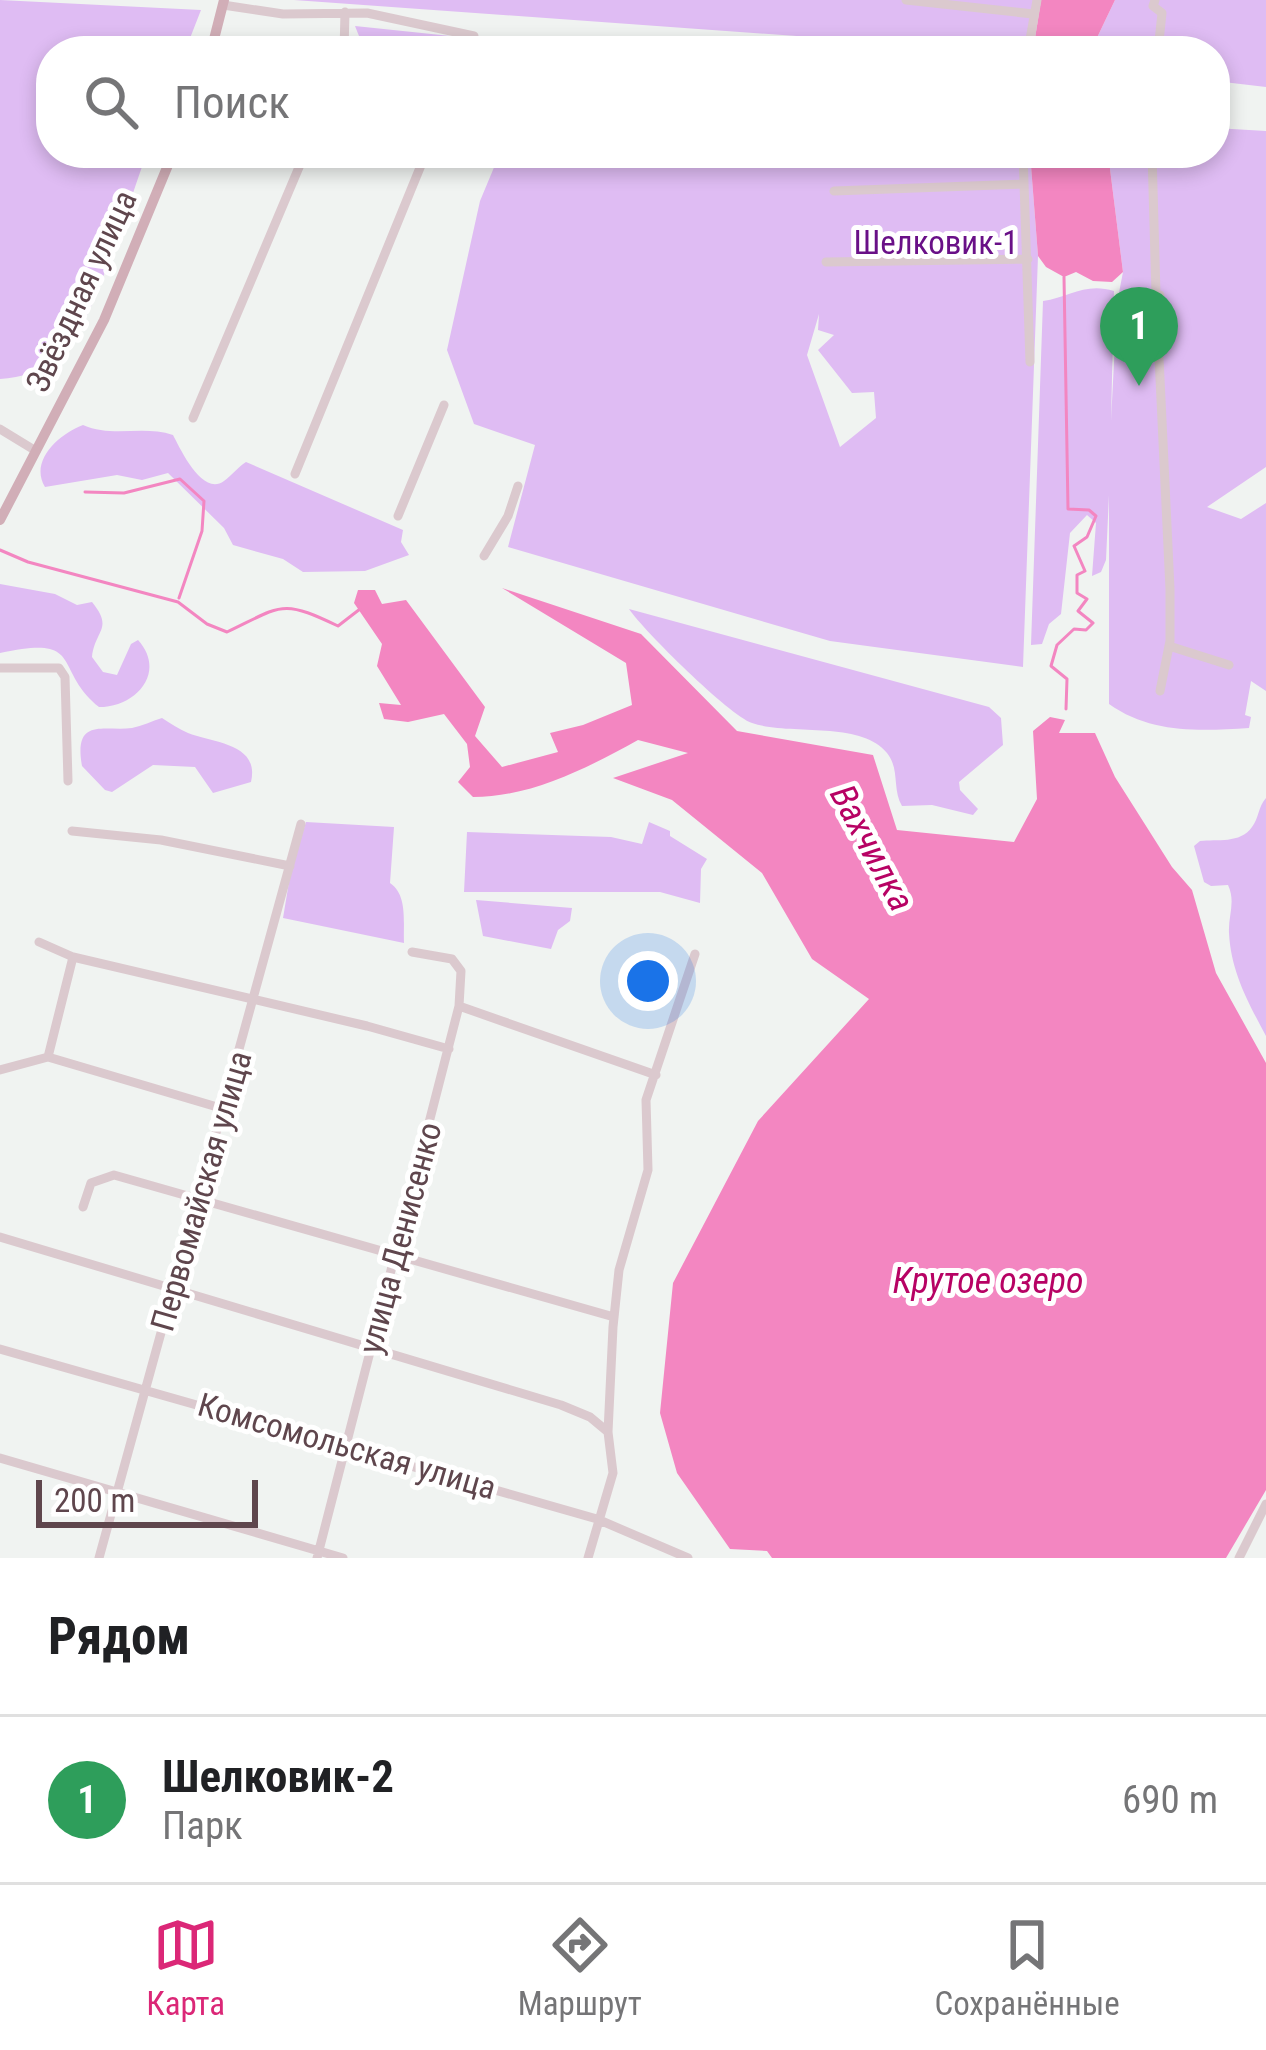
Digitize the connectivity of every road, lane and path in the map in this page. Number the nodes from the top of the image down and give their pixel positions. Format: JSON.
{"nodes":[{"id":1,"x":906,"y":0,"type":"edge"},
{"id":2,"x":1037,"y":0,"type":"edge"},
{"id":3,"x":1155,"y":0,"type":"edge"},
{"id":4,"x":223,"y":3,"type":"edge"},
{"id":5,"x":345,"y":12,"type":"junction"},
{"id":6,"x":1033,"y":14,"type":"junction"},
{"id":7,"x":215,"y":36,"type":"edge"},
{"id":8,"x":344,"y":36,"type":"edge"},
{"id":9,"x":473,"y":36,"type":"edge"},
{"id":10,"x":1030,"y":36,"type":"edge"},
{"id":11,"x":1160,"y":36,"type":"edge"},
{"id":12,"x":167,"y":168,"type":"edge"},
{"id":13,"x":299,"y":168,"type":"edge"},
{"id":14,"x":420,"y":168,"type":"edge"},
{"id":15,"x":1023,"y":168,"type":"edge"},
{"id":16,"x":1153,"y":168,"type":"edge"},
{"id":17,"x":1022,"y":184,"type":"junction"},
{"id":18,"x":834,"y":191,"type":"dead end"},
{"id":19,"x":1028,"y":260,"type":"junction"},
{"id":20,"x":826,"y":262,"type":"dead end"},
{"id":21,"x":1030,"y":362,"type":"dead end"},
{"id":22,"x":444,"y":405,"type":"dead end"},
{"id":23,"x":193,"y":418,"type":"dead end"},
{"id":24,"x":0,"y":429,"type":"edge"},
{"id":25,"x":36,"y":451,"type":"junction"},
{"id":26,"x":295,"y":474,"type":"dead end"},
{"id":27,"x":518,"y":486,"type":"dead end"},
{"id":28,"x":398,"y":516,"type":"dead end"},
{"id":29,"x":0,"y":520,"type":"edge"},
{"id":30,"x":484,"y":556,"type":"dead end"},
{"id":31,"x":1169,"y":646,"type":"junction"},
{"id":32,"x":1229,"y":665,"type":"dead end"},
{"id":33,"x":0,"y":668,"type":"edge"},
{"id":34,"x":1160,"y":691,"type":"dead end"},
{"id":35,"x":68,"y":781,"type":"dead end"},
{"id":36,"x":301,"y":824,"type":"dead end"},
{"id":37,"x":72,"y":831,"type":"dead end"},
{"id":38,"x":290,"y":866,"type":"junction"},
{"id":39,"x":39,"y":943,"type":"dead end"},
{"id":40,"x":412,"y":952,"type":"dead end"},
{"id":41,"x":695,"y":954,"type":"dead end"},
{"id":42,"x":74,"y":957,"type":"junction"},
{"id":43,"x":255,"y":1000,"type":"junction"},
{"id":44,"x":459,"y":1006,"type":"junction"},
{"id":45,"x":449,"y":1049,"type":"junction"},
{"id":46,"x":48,"y":1057,"type":"junction"},
{"id":47,"x":0,"y":1070,"type":"edge"},
{"id":48,"x":656,"y":1075,"type":"junction"},
{"id":49,"x":224,"y":1109,"type":"junction"},
{"id":50,"x":197,"y":1200,"type":"junction"},
{"id":51,"x":83,"y":1207,"type":"dead end"},
{"id":52,"x":0,"y":1237,"type":"edge"},
{"id":53,"x":396,"y":1257,"type":"junction"},
{"id":54,"x":173,"y":1292,"type":"junction"},
{"id":55,"x":614,"y":1317,"type":"junction"},
{"id":56,"x":370,"y":1348,"type":"junction"},
{"id":57,"x":0,"y":1349,"type":"edge"},
{"id":58,"x":144,"y":1388,"type":"junction"},
{"id":59,"x":608,"y":1432,"type":"junction"},
{"id":60,"x":347,"y":1445,"type":"junction"},
{"id":61,"x":0,"y":1458,"type":"edge"},
{"id":62,"x":117,"y":1490,"type":"junction"},
{"id":63,"x":1266,"y":1504,"type":"edge"},
{"id":64,"x":597,"y":1519,"type":"junction"},
{"id":65,"x":318,"y":1555,"type":"edge"},
{"id":66,"x":99,"y":1558,"type":"edge"},
{"id":67,"x":343,"y":1558,"type":"edge"},
{"id":68,"x":588,"y":1558,"type":"edge"},
{"id":69,"x":688,"y":1558,"type":"edge"},
{"id":70,"x":1239,"y":1558,"type":"edge"}],
"edges":[{"from":1,"to":6,"type":"street"},
{"from":2,"to":6,"type":"street"},
{"from":3,"to":11,"type":"street"},
{"from":4,"to":5,"type":"street"},
{"from":4,"to":7,"type":"main road"},
{"from":5,"to":8,"type":"street"},
{"from":5,"to":9,"type":"street"},
{"from":6,"to":10,"type":"street"},
{"from":12,"to":25,"type":"main road","name":"Звёздная улица"},
{"from":13,"to":23,"type":"street"},
{"from":14,"to":26,"type":"street"},
{"from":15,"to":17,"type":"street"},
{"from":16,"to":31,"type":"street"},
{"from":17,"to":18,"type":"street"},
{"from":17,"to":19,"type":"street"},
{"from":19,"to":20,"type":"street"},
{"from":19,"to":21,"type":"street"},
{"from":22,"to":28,"type":"street"},
{"from":24,"to":25,"type":"street"},
{"from":25,"to":29,"type":"main road","name":"Звёздная улица"},
{"from":27,"to":30,"type":"street"},
{"from":31,"to":32,"type":"street"},
{"from":31,"to":34,"type":"street"},
{"from":33,"to":35,"type":"street"},
{"from":36,"to":38,"type":"street","name":"Первомайская улица"},
{"from":37,"to":38,"type":"street"},
{"from":38,"to":43,"type":"street","name":"Первомайская улица"},
{"from":39,"to":42,"type":"street"},
{"from":40,"to":44,"type":"street"},
{"from":41,"to":48,"type":"street"},
{"from":42,"to":43,"type":"street"},
{"from":42,"to":46,"type":"street"},
{"from":43,"to":45,"type":"street"},
{"from":43,"to":49,"type":"street","name":"Первомайская улица"},
{"from":44,"to":45,"type":"street","name":"улица Денисенко"},
{"from":44,"to":48,"type":"street"},
{"from":45,"to":53,"type":"street","name":"улица Денисенко"},
{"from":46,"to":47,"type":"street"},
{"from":46,"to":49,"type":"street"},
{"from":48,"to":55,"type":"street"},
{"from":49,"to":50,"type":"street","name":"Первомайская улица"},
{"from":50,"to":51,"type":"street"},
{"from":50,"to":53,"type":"street"},
{"from":50,"to":54,"type":"street","name":"Первомайская улица"},
{"from":52,"to":54,"type":"street"},
{"from":53,"to":55,"type":"street"},
{"from":53,"to":56,"type":"street","name":"улица Денисенко"},
{"from":54,"to":56,"type":"street"},
{"from":54,"to":58,"type":"street","name":"Первомайская улица"},
{"from":55,"to":59,"type":"street"},
{"from":56,"to":59,"type":"street"},
{"from":56,"to":60,"type":"street","name":"улица Денисенко"},
{"from":57,"to":58,"type":"street","name":"Комсомольская улица"},
{"from":58,"to":60,"type":"street","name":"Комсомольская улица"},
{"from":58,"to":62,"type":"street","name":"Первомайская улица"},
{"from":59,"to":64,"type":"street"},
{"from":60,"to":64,"type":"street","name":"Комсомольская улица"},
{"from":60,"to":65,"type":"street","name":"улица Денисенко"},
{"from":61,"to":62,"type":"street"},
{"from":62,"to":65,"type":"street"},
{"from":62,"to":66,"type":"street","name":"Первомайская улица"},
{"from":63,"to":70,"type":"street"},
{"from":64,"to":68,"type":"street"},
{"from":64,"to":69,"type":"street","name":"Комсомольская улица"},
{"from":65,"to":67,"type":"street"}]}
